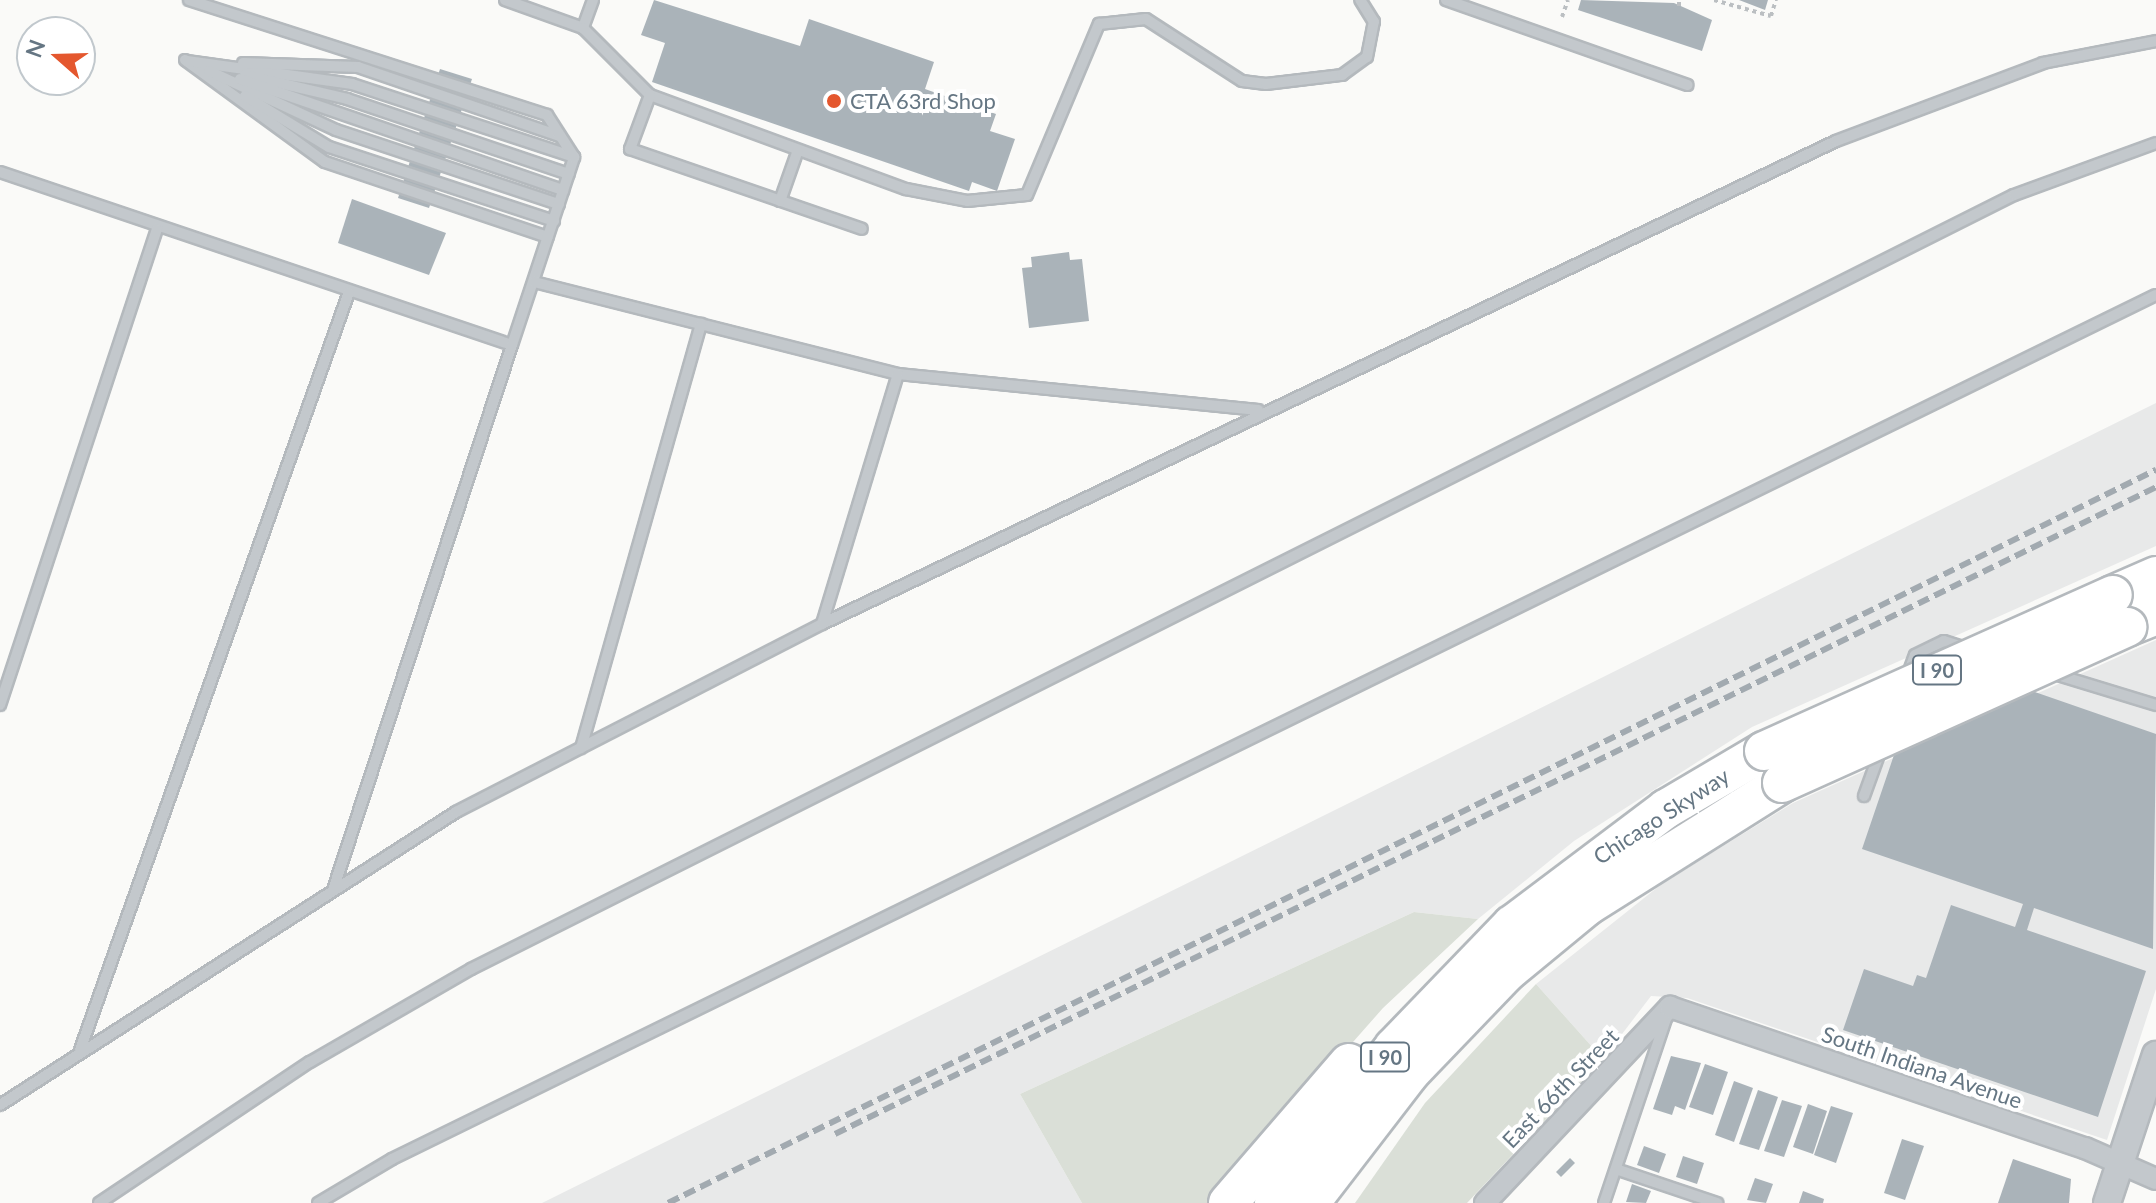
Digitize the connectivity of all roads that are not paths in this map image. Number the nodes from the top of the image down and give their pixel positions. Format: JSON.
{"nodes":[{"id":1,"x":189,"y":0,"type":"edge"},
{"id":2,"x":505,"y":0,"type":"edge"},
{"id":3,"x":593,"y":0,"type":"edge"},
{"id":4,"x":1360,"y":0,"type":"edge"},
{"id":5,"x":1446,"y":0,"type":"edge"},
{"id":6,"x":1472,"y":4,"type":"edge"},
{"id":7,"x":583,"y":28,"type":"junction"},
{"id":8,"x":2156,"y":41,"type":"edge"},
{"id":9,"x":185,"y":60,"type":"junction"},
{"id":10,"x":1688,"y":85,"type":"dead end"},
{"id":11,"x":650,"y":95,"type":"junction"},
{"id":12,"x":560,"y":136,"type":"junction"},
{"id":13,"x":2156,"y":143,"type":"edge"},
{"id":14,"x":798,"y":150,"type":"junction"},
{"id":15,"x":574,"y":157,"type":"junction"},
{"id":16,"x":0,"y":172,"type":"edge"},
{"id":17,"x":569,"y":174,"type":"junction"},
{"id":18,"x":563,"y":190,"type":"junction"},
{"id":19,"x":780,"y":201,"type":"junction"},
{"id":20,"x":559,"y":204,"type":"junction"},
{"id":21,"x":554,"y":221,"type":"junction"},
{"id":22,"x":157,"y":229,"type":"junction"},
{"id":23,"x":862,"y":229,"type":"dead end"},
{"id":24,"x":548,"y":237,"type":"junction"},
{"id":25,"x":534,"y":282,"type":"junction"},
{"id":26,"x":349,"y":292,"type":"junction"},
{"id":27,"x":2156,"y":295,"type":"edge"},
{"id":28,"x":701,"y":324,"type":"junction"},
{"id":29,"x":512,"y":345,"type":"junction"},
{"id":30,"x":898,"y":374,"type":"junction"},
{"id":31,"x":1258,"y":410,"type":"junction"},
{"id":32,"x":2156,"y":576,"type":"edge"},
{"id":33,"x":2132,"y":612,"type":"edge"},
{"id":34,"x":822,"y":624,"type":"junction"},
{"id":35,"x":2004,"y":659,"type":"dead end"},
{"id":36,"x":2020,"y":664,"type":"dead end"},
{"id":37,"x":0,"y":705,"type":"edge"},
{"id":38,"x":2156,"y":705,"type":"edge"},
{"id":39,"x":581,"y":748,"type":"junction"},
{"id":40,"x":1773,"y":767,"type":"junction"},
{"id":41,"x":1864,"y":796,"type":"dead end"},
{"id":42,"x":333,"y":890,"type":"junction"},
{"id":43,"x":1512,"y":925,"type":"junction"},
{"id":44,"x":1483,"y":996,"type":"junction"},
{"id":45,"x":1670,"y":1007,"type":"junction"},
{"id":46,"x":80,"y":1050,"type":"junction"},
{"id":47,"x":2156,"y":1055,"type":"edge"},
{"id":48,"x":0,"y":1105,"type":"edge"},
{"id":49,"x":2119,"y":1166,"type":"junction"},
{"id":50,"x":1616,"y":1169,"type":"junction"},
{"id":51,"x":2156,"y":1179,"type":"edge"},
{"id":52,"x":99,"y":1203,"type":"edge"},
{"id":53,"x":318,"y":1203,"type":"edge"},
{"id":54,"x":1228,"y":1203,"type":"edge"},
{"id":55,"x":1274,"y":1203,"type":"edge"},
{"id":56,"x":1310,"y":1203,"type":"edge"},
{"id":57,"x":1339,"y":1203,"type":"edge"},
{"id":58,"x":1485,"y":1203,"type":"edge"},
{"id":59,"x":1604,"y":1203,"type":"edge"},
{"id":60,"x":1717,"y":1203,"type":"edge"},
{"id":61,"x":2107,"y":1203,"type":"edge"}],
"edges":[{"from":1,"to":12,"type":"lane"},
{"from":2,"to":7,"type":"lane"},
{"from":3,"to":7,"type":"lane"},
{"from":4,"to":14,"type":"lane"},
{"from":5,"to":6,"type":"lane"},
{"from":6,"to":10,"type":"lane"},
{"from":7,"to":11,"type":"lane"},
{"from":8,"to":31,"type":"lane"},
{"from":9,"to":12,"type":"lane"},
{"from":9,"to":15,"type":"lane"},
{"from":9,"to":17,"type":"lane"},
{"from":9,"to":18,"type":"lane"},
{"from":9,"to":20,"type":"lane"},
{"from":9,"to":21,"type":"lane"},
{"from":9,"to":24,"type":"lane"},
{"from":11,"to":14,"type":"lane"},
{"from":11,"to":19,"type":"lane"},
{"from":12,"to":15,"type":"lane"},
{"from":13,"to":52,"type":"lane"},
{"from":14,"to":19,"type":"lane"},
{"from":15,"to":17,"type":"lane"},
{"from":16,"to":22,"type":"lane"},
{"from":17,"to":18,"type":"lane"},
{"from":18,"to":20,"type":"lane"},
{"from":19,"to":23,"type":"lane"},
{"from":20,"to":21,"type":"lane"},
{"from":21,"to":24,"type":"lane"},
{"from":22,"to":26,"type":"lane"},
{"from":22,"to":37,"type":"lane"},
{"from":24,"to":25,"type":"lane"},
{"from":25,"to":28,"type":"lane"},
{"from":25,"to":29,"type":"lane"},
{"from":26,"to":29,"type":"lane"},
{"from":26,"to":46,"type":"lane"},
{"from":27,"to":53,"type":"lane"},
{"from":28,"to":30,"type":"lane"},
{"from":28,"to":39,"type":"lane"},
{"from":29,"to":42,"type":"lane"},
{"from":30,"to":31,"type":"lane"},
{"from":30,"to":34,"type":"lane"},
{"from":31,"to":34,"type":"lane"},
{"from":32,"to":33,"type":"highway","name":"Chicago Skyway","number":"I 90"},
{"from":33,"to":40,"type":"highway","name":"Chicago Skyway","number":"I 90","bridge":true},
{"from":34,"to":39,"type":"lane"},
{"from":35,"to":41,"type":"lane"},
{"from":36,"to":38,"type":"lane"},
{"from":39,"to":42,"type":"lane"},
{"from":40,"to":43,"type":"highway","name":"Chicago Skyway","number":"I 90"},
{"from":40,"to":44,"type":"highway","name":"Chicago Skyway","number":"I 90"},
{"from":42,"to":46,"type":"lane"},
{"from":43,"to":54,"type":"highway"},
{"from":43,"to":55,"type":"highway","name":"Chicago Skyway","number":"I 90"},
{"from":44,"to":56,"type":"highway","name":"Chicago Skyway","number":"I 90"},
{"from":44,"to":57,"type":"highway"},
{"from":45,"to":49,"type":"street","name":"South Indiana Avenue"},
{"from":45,"to":50,"type":"lane"},
{"from":45,"to":58,"type":"street","name":"East 66th Street"},
{"from":46,"to":48,"type":"lane"},
{"from":47,"to":49,"type":"street"},
{"from":49,"to":51,"type":"street","name":"South Indiana Avenue"},
{"from":49,"to":61,"type":"street"},
{"from":50,"to":59,"type":"lane"},
{"from":50,"to":60,"type":"lane"}]}
